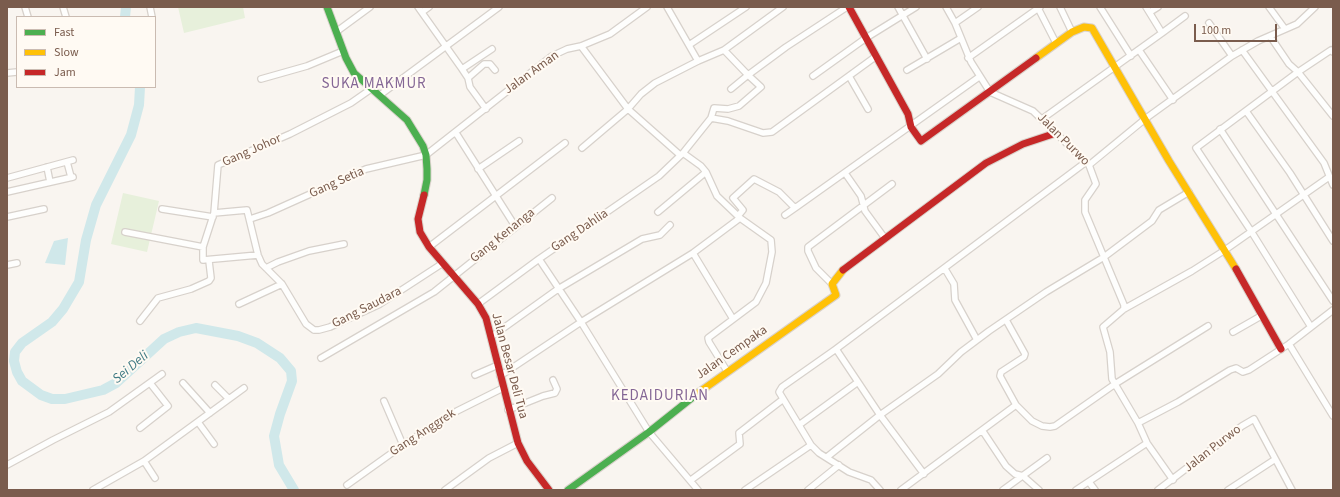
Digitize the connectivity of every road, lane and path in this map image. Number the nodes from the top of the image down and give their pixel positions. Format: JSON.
{"nodes":[{"id":1,"x":327,"y":7,"type":"edge"},
{"id":2,"x":370,"y":7,"type":"edge"},
{"id":3,"x":429,"y":7,"type":"edge"},
{"id":4,"x":499,"y":7,"type":"edge"},
{"id":5,"x":647,"y":7,"type":"edge"},
{"id":6,"x":668,"y":7,"type":"edge"},
{"id":7,"x":746,"y":7,"type":"edge"},
{"id":8,"x":782,"y":7,"type":"edge"},
{"id":9,"x":848,"y":7,"type":"edge"},
{"id":10,"x":898,"y":7,"type":"edge"},
{"id":11,"x":916,"y":7,"type":"edge"},
{"id":12,"x":946,"y":7,"type":"edge"},
{"id":13,"x":978,"y":7,"type":"edge"},
{"id":14,"x":1060,"y":7,"type":"edge"},
{"id":15,"x":1100,"y":7,"type":"edge"},
{"id":16,"x":1158,"y":7,"type":"edge"},
{"id":17,"x":1269,"y":7,"type":"edge"},
{"id":18,"x":1314,"y":7,"type":"edge"},
{"id":19,"x":1039,"y":8,"type":"edge"},
{"id":20,"x":420,"y":10,"type":"edge"},
{"id":21,"x":1148,"y":10,"type":"edge"},
{"id":22,"x":903,"y":16,"type":"junction"},
{"id":23,"x":1185,"y":16,"type":"dead end"},
{"id":24,"x":955,"y":23,"type":"junction"},
{"id":25,"x":1209,"y":23,"type":"dead end"},
{"id":26,"x":1285,"y":29,"type":"junction"},
{"id":27,"x":336,"y":32,"type":"junction"},
{"id":28,"x":1072,"y":32,"type":"junction"},
{"id":29,"x":1162,"y":33,"type":"junction"},
{"id":30,"x":1270,"y":36,"type":"junction"},
{"id":31,"x":866,"y":38,"type":"junction"},
{"id":32,"x":961,"y":38,"type":"junction"},
{"id":33,"x":1056,"y":43,"type":"junction"},
{"id":34,"x":446,"y":45,"type":"junction"},
{"id":35,"x":689,"y":45,"type":"junction"},
{"id":36,"x":581,"y":46,"type":"junction"},
{"id":37,"x":492,"y":48,"type":"dead end"},
{"id":38,"x":724,"y":50,"type":"junction"},
{"id":39,"x":1139,"y":50,"type":"junction"},
{"id":40,"x":1242,"y":50,"type":"junction"},
{"id":41,"x":1332,"y":50,"type":"edge"},
{"id":42,"x":343,"y":51,"type":"junction"},
{"id":43,"x":1131,"y":56,"type":"junction"},
{"id":44,"x":1232,"y":56,"type":"junction"},
{"id":45,"x":875,"y":57,"type":"junction"},
{"id":46,"x":968,"y":58,"type":"junction"},
{"id":47,"x":927,"y":59,"type":"junction"},
{"id":48,"x":698,"y":61,"type":"junction"},
{"id":49,"x":1113,"y":67,"type":"junction"},
{"id":50,"x":462,"y":69,"type":"junction"},
{"id":51,"x":494,"y":70,"type":"dead end"},
{"id":52,"x":906,"y":70,"type":"dead end"},
{"id":53,"x":1298,"y":72,"type":"junction"},
{"id":54,"x":748,"y":75,"type":"junction"},
{"id":55,"x":813,"y":76,"type":"dead end"},
{"id":56,"x":849,"y":76,"type":"junction"},
{"id":57,"x":979,"y":77,"type":"junction"},
{"id":58,"x":468,"y":78,"type":"junction"},
{"id":59,"x":261,"y":79,"type":"dead end"},
{"id":60,"x":371,"y":89,"type":"junction"},
{"id":61,"x":731,"y":89,"type":"dead end"},
{"id":62,"x":990,"y":92,"type":"junction"},
{"id":63,"x":1272,"y":92,"type":"junction"},
{"id":64,"x":380,"y":95,"type":"junction"},
{"id":65,"x":1173,"y":100,"type":"junction"},
{"id":66,"x":486,"y":109,"type":"junction"},
{"id":67,"x":628,"y":109,"type":"junction"},
{"id":68,"x":868,"y":109,"type":"dead end"},
{"id":69,"x":1246,"y":112,"type":"junction"},
{"id":70,"x":1333,"y":116,"type":"edge"},
{"id":71,"x":711,"y":118,"type":"junction"},
{"id":72,"x":1042,"y":119,"type":"junction"},
{"id":73,"x":1145,"y":119,"type":"junction"},
{"id":74,"x":911,"y":127,"type":"junction"},
{"id":75,"x":1220,"y":129,"type":"junction"},
{"id":76,"x":456,"y":133,"type":"junction"},
{"id":77,"x":1056,"y":133,"type":"junction"},
{"id":78,"x":519,"y":141,"type":"dead end"},
{"id":79,"x":565,"y":143,"type":"dead end"},
{"id":80,"x":582,"y":148,"type":"dead end"},
{"id":81,"x":681,"y":154,"type":"junction"},
{"id":82,"x":426,"y":155,"type":"junction"},
{"id":83,"x":1088,"y":164,"type":"junction"},
{"id":84,"x":47,"y":167,"type":"junction"},
{"id":85,"x":478,"y":169,"type":"junction"},
{"id":86,"x":706,"y":172,"type":"junction"},
{"id":87,"x":845,"y":173,"type":"junction"},
{"id":88,"x":1330,"y":177,"type":"junction"},
{"id":89,"x":7,"y":178,"type":"edge"},
{"id":90,"x":50,"y":182,"type":"junction"},
{"id":91,"x":892,"y":184,"type":"dead end"},
{"id":92,"x":1333,"y":185,"type":"edge"},
{"id":93,"x":7,"y":192,"type":"edge"},
{"id":94,"x":1188,"y":192,"type":"junction"},
{"id":95,"x":1304,"y":195,"type":"junction"},
{"id":96,"x":495,"y":196,"type":"junction"},
{"id":97,"x":552,"y":198,"type":"dead end"},
{"id":98,"x":864,"y":207,"type":"junction"},
{"id":99,"x":795,"y":208,"type":"junction"},
{"id":100,"x":44,"y":209,"type":"dead end"},
{"id":101,"x":162,"y":209,"type":"dead end"},
{"id":102,"x":658,"y":212,"type":"dead end"},
{"id":103,"x":1276,"y":214,"type":"junction"},
{"id":104,"x":213,"y":215,"type":"junction"},
{"id":105,"x":784,"y":215,"type":"dead end"},
{"id":106,"x":7,"y":217,"type":"edge"},
{"id":107,"x":739,"y":217,"type":"junction"},
{"id":108,"x":250,"y":219,"type":"junction"},
{"id":109,"x":670,"y":225,"type":"dead end"},
{"id":110,"x":515,"y":226,"type":"junction"},
{"id":111,"x":1251,"y":231,"type":"junction"},
{"id":112,"x":125,"y":232,"type":"dead end"},
{"id":113,"x":884,"y":237,"type":"junction"},
{"id":114,"x":1333,"y":241,"type":"edge"},
{"id":115,"x":344,"y":244,"type":"dead end"},
{"id":116,"x":203,"y":247,"type":"junction"},
{"id":117,"x":430,"y":247,"type":"junction"},
{"id":118,"x":1225,"y":250,"type":"junction"},
{"id":119,"x":693,"y":253,"type":"junction"},
{"id":120,"x":258,"y":255,"type":"junction"},
{"id":121,"x":1104,"y":257,"type":"junction"},
{"id":122,"x":539,"y":259,"type":"junction"},
{"id":123,"x":206,"y":260,"type":"junction"},
{"id":124,"x":17,"y":263,"type":"dead end"},
{"id":125,"x":443,"y":263,"type":"junction"},
{"id":126,"x":7,"y":265,"type":"edge"},
{"id":127,"x":266,"y":268,"type":"junction"},
{"id":128,"x":945,"y":269,"type":"junction"},
{"id":129,"x":455,"y":275,"type":"junction"},
{"id":130,"x":282,"y":284,"type":"junction"},
{"id":131,"x":832,"y":284,"type":"junction"},
{"id":132,"x":558,"y":289,"type":"junction"},
{"id":133,"x":1333,"y":301,"type":"edge"},
{"id":134,"x":239,"y":304,"type":"dead end"},
{"id":135,"x":478,"y":304,"type":"junction"},
{"id":136,"x":1124,"y":309,"type":"junction"},
{"id":137,"x":1333,"y":310,"type":"edge"},
{"id":138,"x":1261,"y":316,"type":"junction"},
{"id":139,"x":733,"y":319,"type":"junction"},
{"id":140,"x":1006,"y":320,"type":"junction"},
{"id":141,"x":140,"y":321,"type":"dead end"},
{"id":142,"x":581,"y":322,"type":"junction"},
{"id":143,"x":1208,"y":326,"type":"dead end"},
{"id":144,"x":1310,"y":327,"type":"junction"},
{"id":145,"x":1233,"y":332,"type":"dead end"},
{"id":146,"x":492,"y":338,"type":"junction"},
{"id":147,"x":977,"y":340,"type":"junction"},
{"id":148,"x":1289,"y":344,"type":"junction"},
{"id":149,"x":836,"y":349,"type":"junction"},
{"id":150,"x":1281,"y":350,"type":"junction"},
{"id":151,"x":321,"y":358,"type":"dead end"},
{"id":152,"x":498,"y":365,"type":"junction"},
{"id":153,"x":727,"y":371,"type":"junction"},
{"id":154,"x":162,"y":374,"type":"dead end"},
{"id":155,"x":475,"y":375,"type":"dead end"},
{"id":156,"x":500,"y":376,"type":"junction"},
{"id":157,"x":553,"y":380,"type":"dead end"},
{"id":158,"x":858,"y":382,"type":"junction"},
{"id":159,"x":150,"y":383,"type":"junction"},
{"id":160,"x":183,"y":383,"type":"dead end"},
{"id":161,"x":1115,"y":384,"type":"junction"},
{"id":162,"x":215,"y":385,"type":"dead end"},
{"id":163,"x":244,"y":388,"type":"dead end"},
{"id":164,"x":503,"y":388,"type":"junction"},
{"id":165,"x":229,"y":399,"type":"junction"},
{"id":166,"x":782,"y":400,"type":"junction"},
{"id":167,"x":384,"y":401,"type":"dead end"},
{"id":168,"x":1016,"y":404,"type":"junction"},
{"id":169,"x":508,"y":410,"type":"junction"},
{"id":170,"x":210,"y":412,"type":"junction"},
{"id":171,"x":880,"y":415,"type":"junction"},
{"id":172,"x":1333,"y":416,"type":"edge"},
{"id":173,"x":198,"y":422,"type":"junction"},
{"id":174,"x":1138,"y":423,"type":"junction"},
{"id":175,"x":799,"y":425,"type":"junction"},
{"id":176,"x":140,"y":428,"type":"dead end"},
{"id":177,"x":982,"y":430,"type":"junction"},
{"id":178,"x":649,"y":432,"type":"junction"},
{"id":179,"x":518,"y":443,"type":"junction"},
{"id":180,"x":1147,"y":443,"type":"junction"},
{"id":181,"x":214,"y":444,"type":"dead end"},
{"id":182,"x":403,"y":445,"type":"junction"},
{"id":183,"x":811,"y":445,"type":"junction"},
{"id":184,"x":827,"y":457,"type":"junction"},
{"id":185,"x":1047,"y":458,"type":"dead end"},
{"id":186,"x":1274,"y":460,"type":"junction"},
{"id":187,"x":144,"y":461,"type":"junction"},
{"id":188,"x":7,"y":465,"type":"edge"},
{"id":189,"x":839,"y":465,"type":"junction"},
{"id":190,"x":924,"y":474,"type":"junction"},
{"id":191,"x":1023,"y":476,"type":"junction"},
{"id":192,"x":155,"y":478,"type":"dead end"},
{"id":193,"x":690,"y":480,"type":"junction"},
{"id":194,"x":1173,"y":480,"type":"junction"},
{"id":195,"x":1089,"y":482,"type":"junction"},
{"id":196,"x":347,"y":485,"type":"dead end"},
{"id":197,"x":546,"y":489,"type":"edge"},
{"id":198,"x":93,"y":490,"type":"edge"},
{"id":199,"x":445,"y":490,"type":"edge"},
{"id":200,"x":568,"y":490,"type":"edge"},
{"id":201,"x":698,"y":490,"type":"edge"},
{"id":202,"x":745,"y":490,"type":"edge"},
{"id":203,"x":808,"y":490,"type":"edge"},
{"id":204,"x":880,"y":490,"type":"edge"},
{"id":205,"x":901,"y":490,"type":"edge"},
{"id":206,"x":1003,"y":490,"type":"edge"},
{"id":207,"x":1040,"y":490,"type":"edge"},
{"id":208,"x":1076,"y":490,"type":"edge"},
{"id":209,"x":1095,"y":490,"type":"edge"},
{"id":210,"x":1158,"y":490,"type":"edge"},
{"id":211,"x":1228,"y":490,"type":"edge"},
{"id":212,"x":1292,"y":490,"type":"edge"}],
"edges":[{"from":1,"to":27,"type":"street","name":"Jalan Besar Deli Tua"},
{"from":2,"to":27,"type":"street"},
{"from":3,"to":20,"type":"street"},
{"from":4,"to":34,"type":"street"},
{"from":5,"to":36,"type":"street","name":"Jalan Aman"},
{"from":6,"to":35,"type":"street"},
{"from":7,"to":35,"type":"street"},
{"from":8,"to":38,"type":"street"},
{"from":9,"to":31,"type":"street"},
{"from":9,"to":54,"type":"street"},
{"from":10,"to":22,"type":"street"},
{"from":11,"to":22,"type":"street"},
{"from":12,"to":24,"type":"street"},
{"from":13,"to":24,"type":"street"},
{"from":14,"to":28,"type":"street"},
{"from":15,"to":43,"type":"street"},
{"from":16,"to":21,"type":"street"},
{"from":17,"to":26,"type":"street"},
{"from":18,"to":26,"type":"street"},
{"from":19,"to":33,"type":"street"},
{"from":19,"to":46,"type":"street"},
{"from":20,"to":34,"type":"street"},
{"from":21,"to":29,"type":"street"},
{"from":22,"to":31,"type":"street"},
{"from":22,"to":47,"type":"street"},
{"from":23,"to":29,"type":"street"},
{"from":24,"to":32,"type":"street"},
{"from":25,"to":44,"type":"street"},
{"from":26,"to":30,"type":"street"},
{"from":27,"to":42,"type":"street","name":"Jalan Besar Deli Tua"},
{"from":28,"to":33,"type":"street"},
{"from":28,"to":49,"type":"street"},
{"from":29,"to":39,"type":"street"},
{"from":30,"to":40,"type":"street"},
{"from":30,"to":53,"type":"street"},
{"from":31,"to":45,"type":"street"},
{"from":31,"to":55,"type":"street"},
{"from":32,"to":46,"type":"street"},
{"from":32,"to":47,"type":"street"},
{"from":33,"to":62,"type":"street"},
{"from":34,"to":50,"type":"street"},
{"from":34,"to":64,"type":"street"},
{"from":35,"to":48,"type":"street"},
{"from":36,"to":66,"type":"street","name":"Jalan Aman"},
{"from":36,"to":67,"type":"street"},
{"from":37,"to":50,"type":"street"},
{"from":38,"to":48,"type":"street"},
{"from":38,"to":54,"type":"street"},
{"from":39,"to":43,"type":"street"},
{"from":39,"to":65,"type":"street"},
{"from":40,"to":44,"type":"street"},
{"from":40,"to":63,"type":"street"},
{"from":41,"to":53,"type":"street"},
{"from":42,"to":59,"type":"street"},
{"from":42,"to":60,"type":"street","name":"Jalan Besar Deli Tua"},
{"from":43,"to":49,"type":"street"},
{"from":44,"to":65,"type":"street"},
{"from":45,"to":56,"type":"street"},
{"from":45,"to":74,"type":"street"},
{"from":46,"to":57,"type":"street"},
{"from":47,"to":52,"type":"street"},
{"from":48,"to":67,"type":"street"},
{"from":49,"to":72,"type":"street"},
{"from":49,"to":73,"type":"street"},
{"from":50,"to":58,"type":"street"},
{"from":51,"to":58,"type":"street"},
{"from":53,"to":63,"type":"street"},
{"from":53,"to":70,"type":"street"},
{"from":54,"to":61,"type":"street"},
{"from":54,"to":71,"type":"street","name":"Gang Dahlia"},
{"from":56,"to":68,"type":"street"},
{"from":56,"to":71,"type":"street"},
{"from":57,"to":62,"type":"street"},
{"from":57,"to":74,"type":"street"},
{"from":58,"to":66,"type":"street"},
{"from":60,"to":64,"type":"street","name":"Jalan Besar Deli Tua"},
{"from":60,"to":104,"type":"street","name":"Gang Johor"},
{"from":62,"to":72,"type":"street","name":"Jalan Purwo"},
{"from":62,"to":74,"type":"street"},
{"from":63,"to":69,"type":"street"},
{"from":63,"to":88,"type":"street"},
{"from":64,"to":82,"type":"street","name":"Jalan Besar Deli Tua"},
{"from":65,"to":73,"type":"street"},
{"from":66,"to":76,"type":"street","name":"Jalan Aman"},
{"from":67,"to":80,"type":"street"},
{"from":67,"to":81,"type":"street"},
{"from":69,"to":75,"type":"street"},
{"from":69,"to":95,"type":"street"},
{"from":71,"to":81,"type":"street","name":"Gang Dahlia"},
{"from":72,"to":77,"type":"street","name":"Jalan Purwo"},
{"from":73,"to":83,"type":"street"},
{"from":73,"to":94,"type":"street"},
{"from":74,"to":87,"type":"street"},
{"from":75,"to":103,"type":"street"},
{"from":75,"to":111,"type":"street"},
{"from":76,"to":82,"type":"street","name":"Jalan Aman"},
{"from":76,"to":85,"type":"street"},
{"from":77,"to":83,"type":"street","name":"Jalan Purwo"},
{"from":77,"to":113,"type":"street"},
{"from":78,"to":85,"type":"street"},
{"from":79,"to":96,"type":"street"},
{"from":81,"to":86,"type":"street"},
{"from":81,"to":122,"type":"street","name":"Gang Dahlia"},
{"from":82,"to":108,"type":"street","name":"Gang Setia"},
{"from":82,"to":117,"type":"street","name":"Jalan Besar Deli Tua"},
{"from":83,"to":121,"type":"street","name":"Jalan Purwo"},
{"from":83,"to":128,"type":"street"},
{"from":84,"to":89,"type":"street"},
{"from":84,"to":90,"type":"street"},
{"from":84,"to":90,"type":"street"},
{"from":85,"to":96,"type":"street"},
{"from":86,"to":102,"type":"street"},
{"from":86,"to":107,"type":"street"},
{"from":87,"to":98,"type":"street"},
{"from":87,"to":99,"type":"street"},
{"from":88,"to":92,"type":"street"},
{"from":88,"to":95,"type":"street"},
{"from":90,"to":93,"type":"street"},
{"from":91,"to":98,"type":"street"},
{"from":94,"to":118,"type":"street"},
{"from":94,"to":121,"type":"street"},
{"from":95,"to":103,"type":"street"},
{"from":95,"to":114,"type":"street"},
{"from":96,"to":110,"type":"street"},
{"from":96,"to":117,"type":"street"},
{"from":97,"to":110,"type":"street","name":"Gang Kenanga"},
{"from":98,"to":113,"type":"street"},
{"from":98,"to":131,"type":"street"},
{"from":99,"to":105,"type":"street"},
{"from":99,"to":107,"type":"street"},
{"from":100,"to":106,"type":"street"},
{"from":101,"to":104,"type":"street"},
{"from":103,"to":111,"type":"street"},
{"from":103,"to":133,"type":"street"},
{"from":104,"to":108,"type":"street"},
{"from":104,"to":116,"type":"street","name":"Gang Johor"},
{"from":107,"to":119,"type":"street"},
{"from":107,"to":139,"type":"street"},
{"from":108,"to":120,"type":"street","name":"Gang Saudara"},
{"from":109,"to":132,"type":"street"},
{"from":110,"to":129,"type":"street","name":"Gang Kenanga"},
{"from":111,"to":118,"type":"street"},
{"from":111,"to":144,"type":"street"},
{"from":112,"to":116,"type":"street"},
{"from":113,"to":131,"type":"street"},
{"from":115,"to":127,"type":"street"},
{"from":116,"to":123,"type":"street","name":"Gang Johor"},
{"from":117,"to":125,"type":"street","name":"Jalan Besar Deli Tua"},
{"from":118,"to":136,"type":"street"},
{"from":118,"to":138,"type":"street"},
{"from":119,"to":139,"type":"street"},
{"from":119,"to":142,"type":"street"},
{"from":120,"to":123,"type":"street"},
{"from":120,"to":127,"type":"street","name":"Gang Saudara"},
{"from":121,"to":136,"type":"street","name":"Jalan Purwo"},
{"from":121,"to":140,"type":"street"},
{"from":122,"to":132,"type":"street"},
{"from":122,"to":135,"type":"street","name":"Gang Dahlia"},
{"from":123,"to":141,"type":"street","name":"Gang Johor"},
{"from":124,"to":126,"type":"street"},
{"from":125,"to":129,"type":"street","name":"Jalan Besar Deli Tua"},
{"from":125,"to":130,"type":"street","name":"Gang Saudara"},
{"from":127,"to":130,"type":"street","name":"Gang Saudara"},
{"from":128,"to":147,"type":"street"},
{"from":128,"to":149,"type":"street"},
{"from":129,"to":135,"type":"street","name":"Jalan Besar Deli Tua"},
{"from":129,"to":151,"type":"street","name":"Gang Kenanga"},
{"from":130,"to":134,"type":"street"},
{"from":131,"to":153,"type":"street","name":"Jalan Cempaka"},
{"from":132,"to":142,"type":"street"},
{"from":132,"to":146,"type":"street"},
{"from":135,"to":146,"type":"street","name":"Jalan Besar Deli Tua"},
{"from":136,"to":161,"type":"street","name":"Jalan Purwo"},
{"from":137,"to":144,"type":"street"},
{"from":138,"to":145,"type":"street"},
{"from":138,"to":150,"type":"street"},
{"from":139,"to":153,"type":"street"},
{"from":140,"to":147,"type":"street"},
{"from":140,"to":168,"type":"street"},
{"from":142,"to":156,"type":"street"},
{"from":142,"to":178,"type":"street"},
{"from":143,"to":161,"type":"street"},
{"from":144,"to":148,"type":"street"},
{"from":146,"to":152,"type":"street","name":"Jalan Besar Deli Tua"},
{"from":147,"to":171,"type":"street"},
{"from":148,"to":150,"type":"street"},
{"from":148,"to":172,"type":"street"},
{"from":149,"to":158,"type":"street"},
{"from":149,"to":166,"type":"street"},
{"from":150,"to":174,"type":"street"},
{"from":152,"to":155,"type":"street"},
{"from":152,"to":156,"type":"street","name":"Jalan Besar Deli Tua"},
{"from":153,"to":178,"type":"street","name":"Jalan Cempaka"},
{"from":154,"to":159,"type":"street"},
{"from":156,"to":164,"type":"street","name":"Jalan Besar Deli Tua"},
{"from":157,"to":169,"type":"street"},
{"from":158,"to":171,"type":"street"},
{"from":158,"to":175,"type":"street"},
{"from":159,"to":176,"type":"street"},
{"from":159,"to":188,"type":"street"},
{"from":160,"to":170,"type":"street"},
{"from":161,"to":168,"type":"street"},
{"from":161,"to":174,"type":"street","name":"Jalan Purwo"},
{"from":162,"to":165,"type":"street"},
{"from":163,"to":165,"type":"street"},
{"from":164,"to":169,"type":"street","name":"Jalan Besar Deli Tua"},
{"from":164,"to":182,"type":"street","name":"Gang Anggrek"},
{"from":165,"to":170,"type":"street"},
{"from":166,"to":175,"type":"street"},
{"from":166,"to":193,"type":"street"},
{"from":167,"to":182,"type":"street"},
{"from":168,"to":177,"type":"street"},
{"from":169,"to":179,"type":"street","name":"Jalan Besar Deli Tua"},
{"from":170,"to":173,"type":"street"},
{"from":171,"to":184,"type":"street"},
{"from":171,"to":190,"type":"street"},
{"from":173,"to":181,"type":"street"},
{"from":173,"to":187,"type":"street"},
{"from":174,"to":180,"type":"street","name":"Jalan Purwo"},
{"from":175,"to":183,"type":"street"},
{"from":177,"to":190,"type":"street"},
{"from":177,"to":191,"type":"street"},
{"from":178,"to":193,"type":"street"},
{"from":178,"to":200,"type":"street","name":"Jalan Cempaka"},
{"from":179,"to":197,"type":"street","name":"Jalan Besar Deli Tua"},
{"from":179,"to":199,"type":"street"},
{"from":180,"to":194,"type":"street","name":"Jalan Purwo"},
{"from":180,"to":195,"type":"street"},
{"from":182,"to":196,"type":"street","name":"Gang Anggrek"},
{"from":183,"to":184,"type":"street"},
{"from":183,"to":202,"type":"street"},
{"from":184,"to":189,"type":"street"},
{"from":185,"to":191,"type":"street"},
{"from":186,"to":194,"type":"street","name":"Jalan Purwo"},
{"from":186,"to":211,"type":"street"},
{"from":186,"to":212,"type":"street"},
{"from":187,"to":192,"type":"street"},
{"from":187,"to":198,"type":"street"},
{"from":189,"to":203,"type":"street"},
{"from":189,"to":204,"type":"street"},
{"from":190,"to":205,"type":"street"},
{"from":191,"to":206,"type":"street"},
{"from":191,"to":207,"type":"street"},
{"from":193,"to":201,"type":"street"},
{"from":194,"to":210,"type":"street","name":"Jalan Purwo"},
{"from":195,"to":208,"type":"street"},
{"from":195,"to":209,"type":"street"}]}
